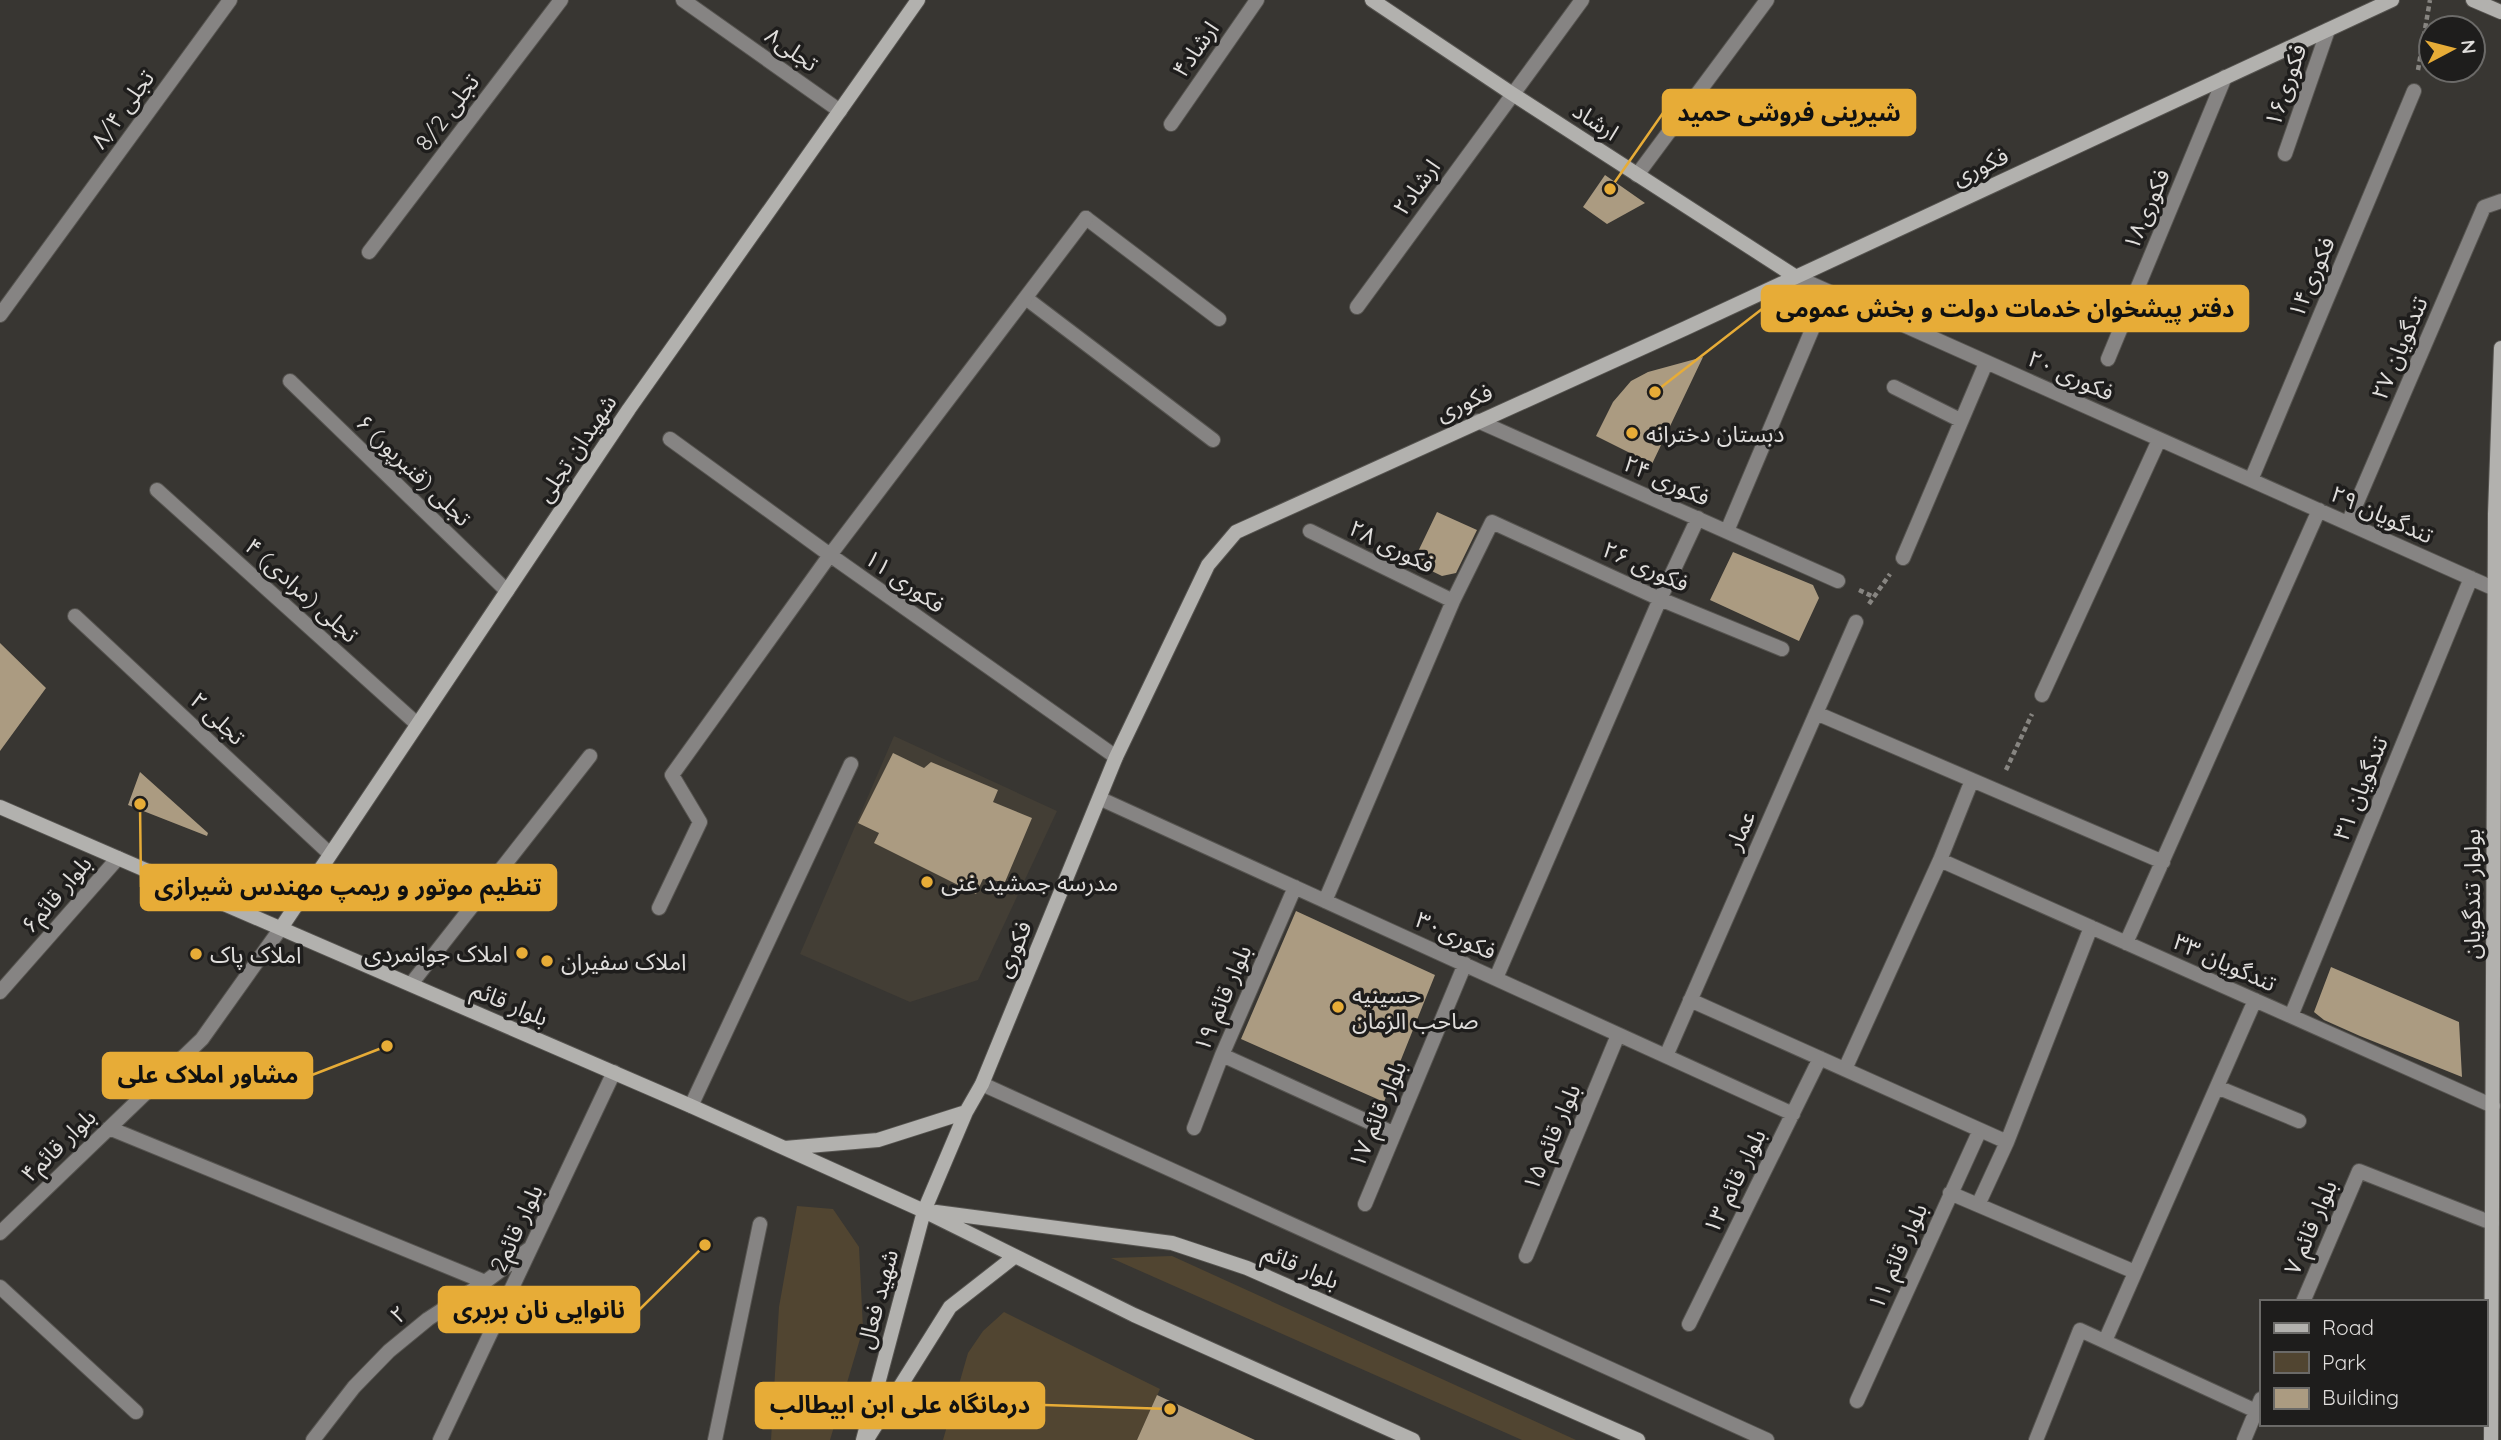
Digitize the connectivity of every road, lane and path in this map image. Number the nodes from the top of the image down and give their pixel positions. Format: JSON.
{"nodes":[{"id":1,"x":230,"y":0,"type":"edge"},
{"id":2,"x":561,"y":0,"type":"edge"},
{"id":3,"x":683,"y":0,"type":"edge"},
{"id":4,"x":918,"y":0,"type":"edge"},
{"id":5,"x":1257,"y":0,"type":"edge"},
{"id":6,"x":1373,"y":0,"type":"edge"},
{"id":7,"x":1582,"y":0,"type":"edge"},
{"id":8,"x":1768,"y":0,"type":"edge"},
{"id":9,"x":2392,"y":0,"type":"edge"},
{"id":10,"x":2430,"y":0,"type":"edge"},
{"id":11,"x":2473,"y":0,"type":"edge"},
{"id":12,"x":2501,"y":12,"type":"edge"},
{"id":13,"x":2329,"y":30,"type":"junction"},
{"id":14,"x":2225,"y":77,"type":"junction"},
{"id":15,"x":2414,"y":91,"type":"joint"},
{"id":16,"x":1511,"y":93,"type":"junction"},
{"id":17,"x":840,"y":111,"type":"junction"},
{"id":18,"x":1171,"y":124,"type":"dead end"},
{"id":19,"x":2285,"y":154,"type":"dead end"},
{"id":20,"x":1637,"y":175,"type":"junction"},
{"id":21,"x":2501,"y":201,"type":"edge"},
{"id":22,"x":369,"y":252,"type":"dead end"},
{"id":23,"x":1796,"y":277,"type":"junction"},
{"id":24,"x":1828,"y":292,"type":"junction"},
{"id":25,"x":1027,"y":299,"type":"junction"},
{"id":26,"x":1357,"y":307,"type":"dead end"},
{"id":27,"x":0,"y":315,"type":"edge"},
{"id":28,"x":1219,"y":319,"type":"dead end"},
{"id":29,"x":2501,"y":348,"type":"edge"},
{"id":30,"x":2108,"y":359,"type":"dead end"},
{"id":31,"x":1986,"y":362,"type":"junction"},
{"id":32,"x":290,"y":382,"type":"dead end"},
{"id":33,"x":1894,"y":387,"type":"dead end"},
{"id":34,"x":1960,"y":420,"type":"junction"},
{"id":35,"x":1478,"y":421,"type":"junction"},
{"id":36,"x":670,"y":439,"type":"dead end"},
{"id":37,"x":1213,"y":440,"type":"dead end"},
{"id":38,"x":2159,"y":440,"type":"junction"},
{"id":39,"x":2251,"y":480,"type":"junction"},
{"id":40,"x":2501,"y":486,"type":"edge"},
{"id":41,"x":157,"y":490,"type":"dead end"},
{"id":42,"x":2319,"y":510,"type":"junction"},
{"id":43,"x":2495,"y":514,"type":"junction"},
{"id":44,"x":1698,"y":519,"type":"junction"},
{"id":45,"x":2347,"y":523,"type":"junction"},
{"id":46,"x":1310,"y":531,"type":"dead end"},
{"id":47,"x":1727,"y":531,"type":"junction"},
{"id":48,"x":830,"y":555,"type":"junction"},
{"id":49,"x":1902,"y":558,"type":"joint"},
{"id":50,"x":2471,"y":578,"type":"junction"},
{"id":51,"x":1838,"y":581,"type":"dead end"},
{"id":52,"x":2495,"y":589,"type":"junction"},
{"id":53,"x":507,"y":591,"type":"junction"},
{"id":54,"x":1660,"y":598,"type":"junction"},
{"id":55,"x":1453,"y":601,"type":"junction"},
{"id":56,"x":75,"y":615,"type":"dead end"},
{"id":57,"x":1856,"y":622,"type":"joint"},
{"id":58,"x":1783,"y":649,"type":"dead end"},
{"id":59,"x":2042,"y":695,"type":"joint"},
{"id":60,"x":1816,"y":713,"type":"junction"},
{"id":61,"x":417,"y":724,"type":"junction"},
{"id":62,"x":590,"y":756,"type":"dead end"},
{"id":63,"x":1116,"y":757,"type":"junction"},
{"id":64,"x":851,"y":764,"type":"dead end"},
{"id":65,"x":1972,"y":780,"type":"junction"},
{"id":66,"x":1996,"y":791,"type":"junction"},
{"id":67,"x":1101,"y":799,"type":"junction"},
{"id":68,"x":2,"y":810,"type":"edge"},
{"id":69,"x":330,"y":854,"type":"junction"},
{"id":70,"x":118,"y":858,"type":"junction"},
{"id":71,"x":1940,"y":860,"type":"junction"},
{"id":72,"x":2163,"y":862,"type":"junction"},
{"id":73,"x":1296,"y":887,"type":"junction"},
{"id":74,"x":1325,"y":901,"type":"junction"},
{"id":75,"x":659,"y":908,"type":"dead end"},
{"id":76,"x":2091,"y":927,"type":"junction"},
{"id":77,"x":281,"y":928,"type":"junction"},
{"id":78,"x":2126,"y":943,"type":"junction"},
{"id":79,"x":1465,"y":964,"type":"junction"},
{"id":80,"x":1496,"y":978,"type":"junction"},
{"id":81,"x":411,"y":984,"type":"junction"},
{"id":82,"x":0,"y":992,"type":"edge"},
{"id":83,"x":1690,"y":1000,"type":"junction"},
{"id":84,"x":2255,"y":1000,"type":"junction"},
{"id":85,"x":2291,"y":1016,"type":"junction"},
{"id":86,"x":1618,"y":1035,"type":"junction"},
{"id":87,"x":1222,"y":1055,"type":"junction"},
{"id":88,"x":1666,"y":1056,"type":"junction"},
{"id":89,"x":1821,"y":1058,"type":"junction"},
{"id":90,"x":1845,"y":1069,"type":"junction"},
{"id":91,"x":614,"y":1072,"type":"junction"},
{"id":92,"x":982,"y":1084,"type":"junction"},
{"id":93,"x":2217,"y":1087,"type":"junction"},
{"id":94,"x":691,"y":1106,"type":"junction"},
{"id":95,"x":2493,"y":1106,"type":"junction"},
{"id":96,"x":966,"y":1112,"type":"junction"},
{"id":97,"x":1793,"y":1114,"type":"junction"},
{"id":98,"x":2299,"y":1121,"type":"dead end"},
{"id":99,"x":109,"y":1128,"type":"junction"},
{"id":100,"x":1194,"y":1128,"type":"dead end"},
{"id":101,"x":1980,"y":1130,"type":"junction"},
{"id":102,"x":1393,"y":1133,"type":"junction"},
{"id":103,"x":2007,"y":1142,"type":"junction"},
{"id":104,"x":783,"y":1148,"type":"junction"},
{"id":105,"x":1950,"y":1193,"type":"junction"},
{"id":106,"x":1365,"y":1204,"type":"dead end"},
{"id":107,"x":1978,"y":1205,"type":"junction"},
{"id":108,"x":924,"y":1211,"type":"junction"},
{"id":109,"x":2492,"y":1223,"type":"junction"},
{"id":110,"x":760,"y":1224,"type":"dead end"},
{"id":111,"x":0,"y":1233,"type":"edge"},
{"id":112,"x":532,"y":1246,"type":"junction"},
{"id":113,"x":1526,"y":1256,"type":"dead end"},
{"id":114,"x":1014,"y":1257,"type":"junction"},
{"id":115,"x":2135,"y":1272,"type":"junction"},
{"id":116,"x":485,"y":1282,"type":"junction"},
{"id":117,"x":0,"y":1287,"type":"edge"},
{"id":118,"x":2304,"y":1300,"type":"edge"},
{"id":119,"x":1689,"y":1324,"type":"dead end"},
{"id":120,"x":2105,"y":1341,"type":"junction"},
{"id":121,"x":1857,"y":1401,"type":"dead end"},
{"id":122,"x":2259,"y":1405,"type":"edge"},
{"id":123,"x":136,"y":1412,"type":"dead end"},
{"id":124,"x":313,"y":1440,"type":"edge"},
{"id":125,"x":440,"y":1440,"type":"edge"},
{"id":126,"x":715,"y":1440,"type":"edge"},
{"id":127,"x":865,"y":1440,"type":"edge"},
{"id":128,"x":1413,"y":1440,"type":"edge"},
{"id":129,"x":1637,"y":1440,"type":"edge"},
{"id":130,"x":1766,"y":1440,"type":"edge"},
{"id":131,"x":2036,"y":1440,"type":"edge"},
{"id":132,"x":2244,"y":1440,"type":"edge"},
{"id":133,"x":2491,"y":1440,"type":"edge"}],
"edges":[{"from":1,"to":27,"type":"street","name":"۸/۴ تجلی"},
{"from":2,"to":22,"type":"street","name":"8/2 تجلی"},
{"from":3,"to":17,"type":"street","name":"تجلی۸"},
{"from":4,"to":17,"type":"street","name":"شهیدان تجلی"},
{"from":5,"to":18,"type":"street","name":"۴ارشاد"},
{"from":6,"to":16,"type":"street","name":"ارشاد"},
{"from":7,"to":16,"type":"street","name":"۲ارشاد"},
{"from":8,"to":20,"type":"street"},
{"from":9,"to":13,"type":"street","name":"فکوری"},
{"from":10,"to":15,"type":"path"},
{"from":11,"to":12,"type":"street"},
{"from":13,"to":14,"type":"street","name":"فکوری"},
{"from":13,"to":19,"type":"street","name":"فکوری۱۶"},
{"from":14,"to":23,"type":"street","name":"فکوری"},
{"from":14,"to":30,"type":"street","name":"فکوری۱۸"},
{"from":15,"to":39,"type":"street","name":"فکوری۱۴"},
{"from":16,"to":20,"type":"street","name":"ارشاد"},
{"from":16,"to":26,"type":"street","name":"۲ارشاد"},
{"from":17,"to":53,"type":"street","name":"شهیدان تجلی"},
{"from":20,"to":23,"type":"street","name":"ارشاد"},
{"from":21,"to":45,"type":"street","name":"۲۷ تندگویان"},
{"from":23,"to":24,"type":"street","name":"فکوری ۲۰"},
{"from":23,"to":35,"type":"street","name":"فکوری"},
{"from":24,"to":31,"type":"street","name":"فکوری ۲۰"},
{"from":24,"to":47,"type":"street"},
{"from":25,"to":28,"type":"street"},
{"from":25,"to":37,"type":"street"},
{"from":25,"to":48,"type":"street"},
{"from":29,"to":43,"type":"street","name":"بولوار تندگویان"},
{"from":31,"to":34,"type":"street"},
{"from":31,"to":38,"type":"street","name":"فکوری ۲۰"},
{"from":32,"to":53,"type":"street","name":"۶ تجلی (قنبرپور)"},
{"from":33,"to":34,"type":"street"},
{"from":34,"to":49,"type":"street"},
{"from":35,"to":44,"type":"street","name":"فکوری ۲۴"},
{"from":35,"to":63,"type":"street","name":"فکوری"},
{"from":36,"to":48,"type":"street","name":"فکوری ۱۱"},
{"from":38,"to":39,"type":"street","name":"فکوری ۲۰"},
{"from":38,"to":59,"type":"street"},
{"from":39,"to":42,"type":"street","name":"۲۹ تندگویان"},
{"from":40,"to":43,"type":"street"},
{"from":41,"to":61,"type":"street","name":"۴ تجلی (مرادی)"},
{"from":42,"to":45,"type":"street","name":"۲۹ تندگویان"},
{"from":42,"to":72,"type":"street"},
{"from":43,"to":52,"type":"street","name":"بولوار تندگویان"},
{"from":44,"to":47,"type":"street","name":"فکوری ۲۴"},
{"from":44,"to":54,"type":"street"},
{"from":45,"to":50,"type":"street","name":"۲۹ تندگویان"},
{"from":46,"to":55,"type":"street","name":"فکوری ۲۸"},
{"from":47,"to":51,"type":"street","name":"فکوری ۲۴"},
{"from":48,"to":63,"type":"street","name":"فکوری ۱۱"},
{"from":48,"to":75,"type":"street"},
{"from":49,"to":57,"type":"path"},
{"from":50,"to":52,"type":"street","name":"۲۹ تندگویان"},
{"from":50,"to":85,"type":"street","name":"۳۱ تندگویان"},
{"from":52,"to":95,"type":"street","name":"بولوار تندگویان"},
{"from":53,"to":61,"type":"street","name":"شهیدان تجلی"},
{"from":54,"to":55,"type":"street","name":"فکوری ۲۶"},
{"from":54,"to":58,"type":"street","name":"فکوری ۲۶"},
{"from":54,"to":80,"type":"street"},
{"from":55,"to":74,"type":"street"},
{"from":56,"to":69,"type":"street","name":"۲ تجلی"},
{"from":57,"to":60,"type":"street","name":"عمار"},
{"from":59,"to":66,"type":"path"},
{"from":60,"to":65,"type":"street"},
{"from":60,"to":83,"type":"street","name":"عمار"},
{"from":61,"to":69,"type":"street","name":"شهیدان تجلی"},
{"from":62,"to":81,"type":"street"},
{"from":63,"to":67,"type":"street","name":"فکوری"},
{"from":64,"to":94,"type":"street"},
{"from":65,"to":66,"type":"street"},
{"from":65,"to":71,"type":"street"},
{"from":66,"to":72,"type":"street"},
{"from":67,"to":73,"type":"street","name":"فکوری۳۰"},
{"from":67,"to":92,"type":"street","name":"فکوری"},
{"from":68,"to":70,"type":"street","name":"بلوار قائم"},
{"from":69,"to":77,"type":"street","name":"شهیدان تجلی"},
{"from":70,"to":77,"type":"street","name":"بلوار قائم"},
{"from":70,"to":82,"type":"street","name":"بلوار قائم۶"},
{"from":71,"to":76,"type":"street","name":"۳۳ تندگویان"},
{"from":71,"to":90,"type":"street"},
{"from":72,"to":78,"type":"street"},
{"from":73,"to":74,"type":"street","name":"فکوری۳۰"},
{"from":73,"to":87,"type":"street","name":"بلوار قائم ۱۹"},
{"from":74,"to":79,"type":"street","name":"فکوری۳۰"},
{"from":76,"to":78,"type":"street","name":"۳۳ تندگویان"},
{"from":76,"to":103,"type":"street"},
{"from":77,"to":81,"type":"street","name":"بلوار قائم"},
{"from":77,"to":99,"type":"street","name":"بلوار قائم۴"},
{"from":78,"to":84,"type":"street","name":"۳۳ تندگویان"},
{"from":79,"to":80,"type":"street","name":"فکوری۳۰"},
{"from":79,"to":102,"type":"street","name":"بلوار قائم ۱۷"},
{"from":80,"to":86,"type":"street","name":"فکوری۳۰"},
{"from":81,"to":91,"type":"street","name":"بلوار قائم"},
{"from":83,"to":88,"type":"street","name":"عمار"},
{"from":83,"to":89,"type":"street"},
{"from":84,"to":85,"type":"street","name":"۳۳ تندگویان"},
{"from":84,"to":93,"type":"street"},
{"from":85,"to":95,"type":"street","name":"۳۳ تندگویان"},
{"from":86,"to":88,"type":"street","name":"فکوری۳۰"},
{"from":86,"to":113,"type":"street","name":"بلوار قائم ۱۵"},
{"from":87,"to":100,"type":"street","name":"بلوار قائم ۱۹"},
{"from":87,"to":102,"type":"street"},
{"from":88,"to":97,"type":"street","name":"فکوری۳۰"},
{"from":89,"to":90,"type":"street"},
{"from":89,"to":97,"type":"street","name":"بلوار قائم ۱۳"},
{"from":90,"to":101,"type":"street"},
{"from":91,"to":94,"type":"street","name":"بلوار قائم"},
{"from":91,"to":112,"type":"street","name":"2بلوار قائم"},
{"from":92,"to":96,"type":"street","name":"فکوری"},
{"from":92,"to":130,"type":"street"},
{"from":93,"to":98,"type":"street"},
{"from":93,"to":115,"type":"street"},
{"from":94,"to":104,"type":"street","name":"بلوار قائم"},
{"from":95,"to":109,"type":"street","name":"بولوار تندگویان"},
{"from":96,"to":104,"type":"street"},
{"from":96,"to":108,"type":"street","name":"فکوری"},
{"from":97,"to":119,"type":"street","name":"بلوار قائم ۱۳"},
{"from":99,"to":111,"type":"street","name":"بلوار قائم۴"},
{"from":99,"to":116,"type":"street"},
{"from":101,"to":103,"type":"street"},
{"from":101,"to":105,"type":"street","name":"بلوار قائم ۱۱"},
{"from":102,"to":106,"type":"street","name":"بلوار قائم ۱۷"},
{"from":103,"to":107,"type":"street"},
{"from":104,"to":108,"type":"street","name":"بلوار قائم"},
{"from":105,"to":107,"type":"street"},
{"from":105,"to":121,"type":"street","name":"بلوار قائم ۱۱"},
{"from":107,"to":115,"type":"street"},
{"from":108,"to":114,"type":"street","name":"بلوار قائم"},
{"from":108,"to":127,"type":"street","name":"شهید فعال"},
{"from":108,"to":129,"type":"street","name":"بلوار قائم"},
{"from":109,"to":118,"type":"street","name":"بلوار قائم ۷"},
{"from":109,"to":133,"type":"street","name":"بولوار تندگویان"},
{"from":110,"to":126,"type":"street"},
{"from":112,"to":116,"type":"street","name":"۲"},
{"from":112,"to":125,"type":"street","name":"2بلوار قائم"},
{"from":114,"to":127,"type":"street"},
{"from":114,"to":128,"type":"street","name":"بلوار قائم"},
{"from":115,"to":120,"type":"street"},
{"from":116,"to":124,"type":"street","name":"۲"},
{"from":117,"to":123,"type":"street"},
{"from":120,"to":122,"type":"street"},
{"from":120,"to":131,"type":"street"},
{"from":122,"to":132,"type":"street"}]}
